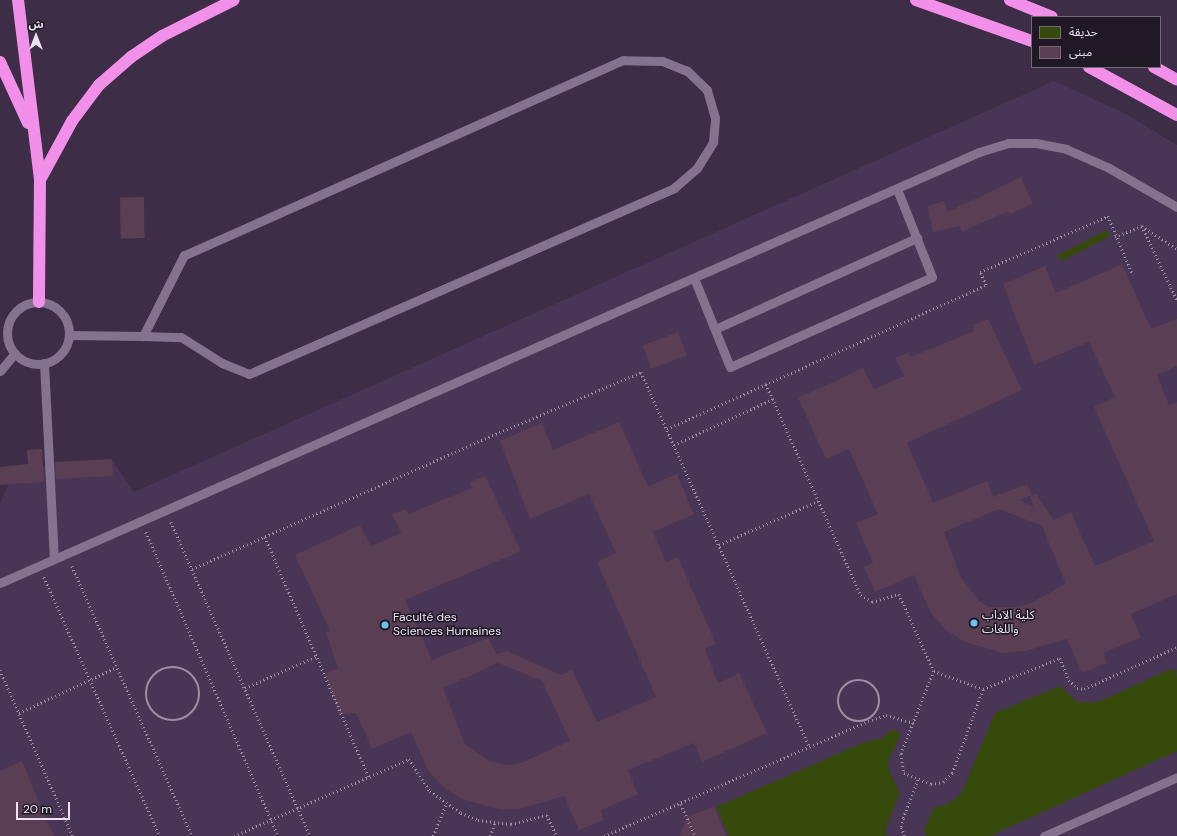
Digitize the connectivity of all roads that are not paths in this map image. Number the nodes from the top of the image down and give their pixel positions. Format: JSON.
{"nodes":[{"id":1,"x":18,"y":0,"type":"edge"},
{"id":2,"x":234,"y":0,"type":"edge"},
{"id":3,"x":916,"y":0,"type":"edge"},
{"id":4,"x":1010,"y":0,"type":"edge"},
{"id":5,"x":1050,"y":16,"type":"edge"},
{"id":6,"x":1031,"y":41,"type":"edge"},
{"id":7,"x":0,"y":62,"type":"edge"},
{"id":8,"x":1092,"y":68,"type":"edge"},
{"id":9,"x":1156,"y":68,"type":"edge"},
{"id":10,"x":1177,"y":80,"type":"edge"},
{"id":11,"x":1177,"y":115,"type":"edge"},
{"id":12,"x":33,"y":135,"type":"junction"},
{"id":13,"x":40,"y":180,"type":"junction"},
{"id":14,"x":897,"y":189,"type":"junction"},
{"id":15,"x":1177,"y":207,"type":"edge"},
{"id":16,"x":917,"y":238,"type":"junction"},
{"id":17,"x":694,"y":278,"type":"junction"},
{"id":18,"x":39,"y":302,"type":"junction"},
{"id":19,"x":715,"y":329,"type":"junction"},
{"id":20,"x":69,"y":335,"type":"junction"},
{"id":21,"x":143,"y":336,"type":"junction"},
{"id":22,"x":15,"y":353,"type":"junction"},
{"id":23,"x":44,"y":363,"type":"junction"},
{"id":24,"x":0,"y":372,"type":"edge"},
{"id":25,"x":54,"y":559,"type":"junction"},
{"id":26,"x":0,"y":583,"type":"edge"},
{"id":27,"x":1177,"y":777,"type":"edge"},
{"id":28,"x":1044,"y":836,"type":"edge"}],
"edges":[{"from":1,"to":12,"type":"highway"},
{"from":2,"to":13,"type":"highway"},
{"from":3,"to":6,"type":"highway"},
{"from":4,"to":5,"type":"highway"},
{"from":7,"to":12,"type":"highway"},
{"from":8,"to":11,"type":"highway"},
{"from":9,"to":10,"type":"highway"},
{"from":12,"to":13,"type":"highway"},
{"from":13,"to":18,"type":"highway"},
{"from":14,"to":15,"type":"lane"},
{"from":14,"to":16,"type":"lane"},
{"from":14,"to":17,"type":"lane"},
{"from":16,"to":19,"type":"lane"},
{"from":16,"to":19,"type":"lane"},
{"from":17,"to":19,"type":"lane"},
{"from":17,"to":25,"type":"lane"},
{"from":18,"to":20,"type":"lane"},
{"from":18,"to":22,"type":"lane"},
{"from":20,"to":21,"type":"lane"},
{"from":20,"to":23,"type":"lane"},
{"from":21,"to":21,"type":"lane"},
{"from":22,"to":23,"type":"lane"},
{"from":22,"to":24,"type":"lane"},
{"from":23,"to":25,"type":"lane"},
{"from":25,"to":26,"type":"lane"},
{"from":27,"to":28,"type":"lane"}]}
